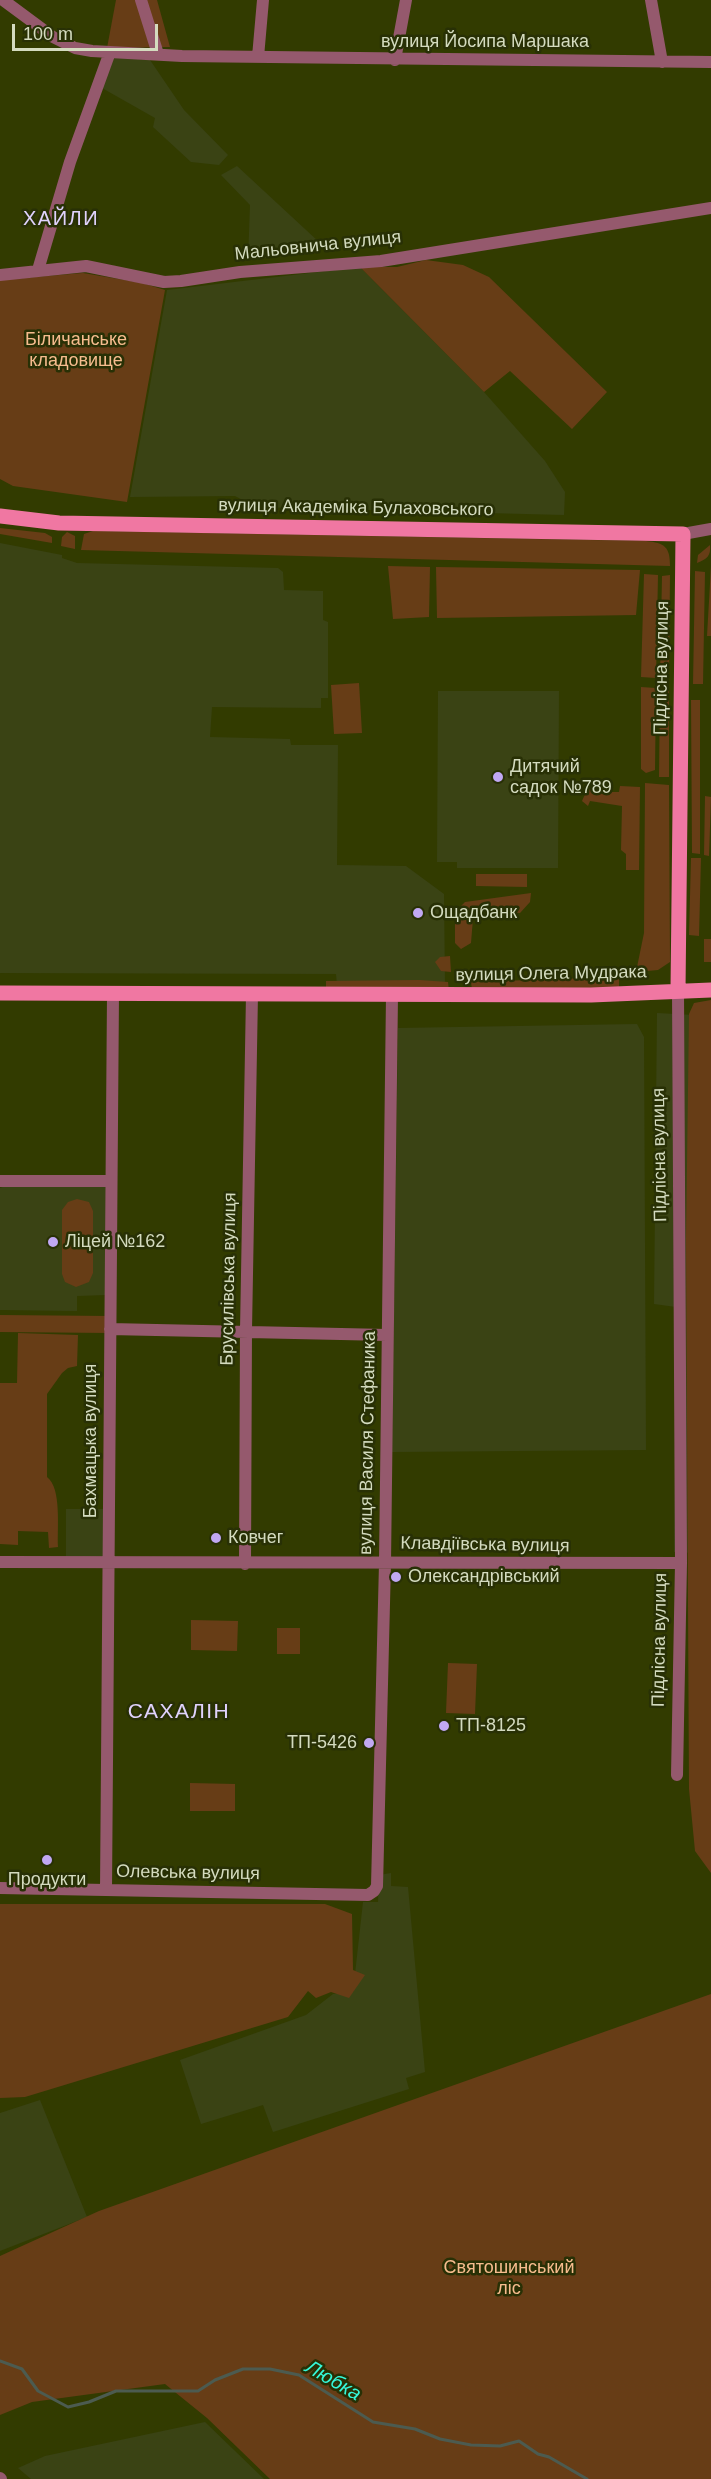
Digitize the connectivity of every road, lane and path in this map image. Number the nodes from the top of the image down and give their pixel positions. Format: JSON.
{"nodes":[{"id":1,"x":3,"y":0,"type":"edge"},
{"id":2,"x":141,"y":0,"type":"edge"},
{"id":3,"x":263,"y":0,"type":"edge"},
{"id":4,"x":406,"y":0,"type":"edge"},
{"id":5,"x":651,"y":0,"type":"edge"},
{"id":6,"x":111,"y":52,"type":"junction"},
{"id":7,"x":158,"y":54,"type":"junction"},
{"id":8,"x":258,"y":57,"type":"junction"},
{"id":9,"x":395,"y":60,"type":"junction"},
{"id":10,"x":662,"y":62,"type":"junction"},
{"id":11,"x":711,"y":62,"type":"edge"},
{"id":12,"x":711,"y":208,"type":"edge"},
{"id":13,"x":38,"y":270,"type":"junction"},
{"id":14,"x":0,"y":275,"type":"edge"},
{"id":15,"x":0,"y":516,"type":"edge"},
{"id":16,"x":711,"y":529,"type":"edge"},
{"id":17,"x":683,"y":534,"type":"junction"},
{"id":18,"x":678,"y":990,"type":"junction"},
{"id":19,"x":711,"y":990,"type":"edge"},
{"id":20,"x":0,"y":993,"type":"edge"},
{"id":21,"x":113,"y":994,"type":"junction"},
{"id":22,"x":252,"y":994,"type":"junction"},
{"id":23,"x":392,"y":995,"type":"junction"},
{"id":24,"x":0,"y":1181,"type":"edge"},
{"id":25,"x":111,"y":1181,"type":"junction"},
{"id":26,"x":110,"y":1329,"type":"junction"},
{"id":27,"x":246,"y":1330,"type":"junction"},
{"id":28,"x":387,"y":1335,"type":"junction"},
{"id":29,"x":0,"y":1562,"type":"edge"},
{"id":30,"x":385,"y":1563,"type":"junction"},
{"id":31,"x":681,"y":1563,"type":"junction"},
{"id":32,"x":108,"y":1564,"type":"junction"},
{"id":33,"x":245,"y":1564,"type":"junction"},
{"id":34,"x":677,"y":1775,"type":"dead end"},
{"id":35,"x":0,"y":1888,"type":"edge"},
{"id":36,"x":106,"y":1889,"type":"junction"},
{"id":37,"x":374,"y":1892,"type":"joint"}],
"edges":[{"from":1,"to":6,"type":"street","name":"вулиця Йосипа Маршака"},
{"from":2,"to":7,"type":"street"},
{"from":3,"to":8,"type":"street"},
{"from":4,"to":9,"type":"street"},
{"from":5,"to":10,"type":"street"},
{"from":6,"to":7,"type":"street","name":"вулиця Йосипа Маршака"},
{"from":6,"to":13,"type":"street"},
{"from":7,"to":8,"type":"street","name":"вулиця Йосипа Маршака"},
{"from":8,"to":9,"type":"street","name":"вулиця Йосипа Маршака"},
{"from":9,"to":10,"type":"street","name":"вулиця Йосипа Маршака"},
{"from":10,"to":11,"type":"street","name":"вулиця Йосипа Маршака"},
{"from":12,"to":13,"type":"street","name":"Мальовнича вулиця"},
{"from":13,"to":14,"type":"street","name":"Мальовнича вулиця"},
{"from":15,"to":17,"type":"main road","name":"вулиця Академіка Булаховського"},
{"from":16,"to":17,"type":"street","name":"вулиця Академіка Булаховського"},
{"from":17,"to":18,"type":"main road","name":"Підлісна вулиця"},
{"from":18,"to":19,"type":"main road","name":"вулиця Олега Мудрака"},
{"from":18,"to":23,"type":"main road","name":"вулиця Олега Мудрака"},
{"from":18,"to":31,"type":"street","name":"Підлісна вулиця"},
{"from":20,"to":21,"type":"main road","name":"вулиця Олега Мудрака"},
{"from":21,"to":22,"type":"main road","name":"вулиця Олега Мудрака"},
{"from":21,"to":25,"type":"street","name":"Бахмацька вулиця"},
{"from":22,"to":23,"type":"main road","name":"вулиця Олега Мудрака"},
{"from":22,"to":27,"type":"street","name":"Брусилівська вулиця"},
{"from":23,"to":28,"type":"street","name":"вулиця Василя Стефаника"},
{"from":24,"to":25,"type":"street"},
{"from":25,"to":26,"type":"street","name":"Бахмацька вулиця"},
{"from":26,"to":27,"type":"street"},
{"from":26,"to":32,"type":"street","name":"Бахмацька вулиця"},
{"from":27,"to":28,"type":"street"},
{"from":27,"to":33,"type":"street","name":"Брусилівська вулиця"},
{"from":28,"to":30,"type":"street","name":"вулиця Василя Стефаника"},
{"from":29,"to":32,"type":"street","name":"Клавдіївська вулиця"},
{"from":30,"to":31,"type":"street","name":"Клавдіївська вулиця"},
{"from":30,"to":33,"type":"street","name":"Клавдіївська вулиця"},
{"from":30,"to":37,"type":"street","name":"вулиця Василя Стефаника"},
{"from":31,"to":34,"type":"street","name":"Підлісна вулиця"},
{"from":32,"to":33,"type":"street","name":"Клавдіївська вулиця"},
{"from":32,"to":36,"type":"street","name":"Бахмацька вулиця"},
{"from":35,"to":36,"type":"street","name":"Олевська вулиця"},
{"from":36,"to":37,"type":"street","name":"Олевська вулиця"}]}
